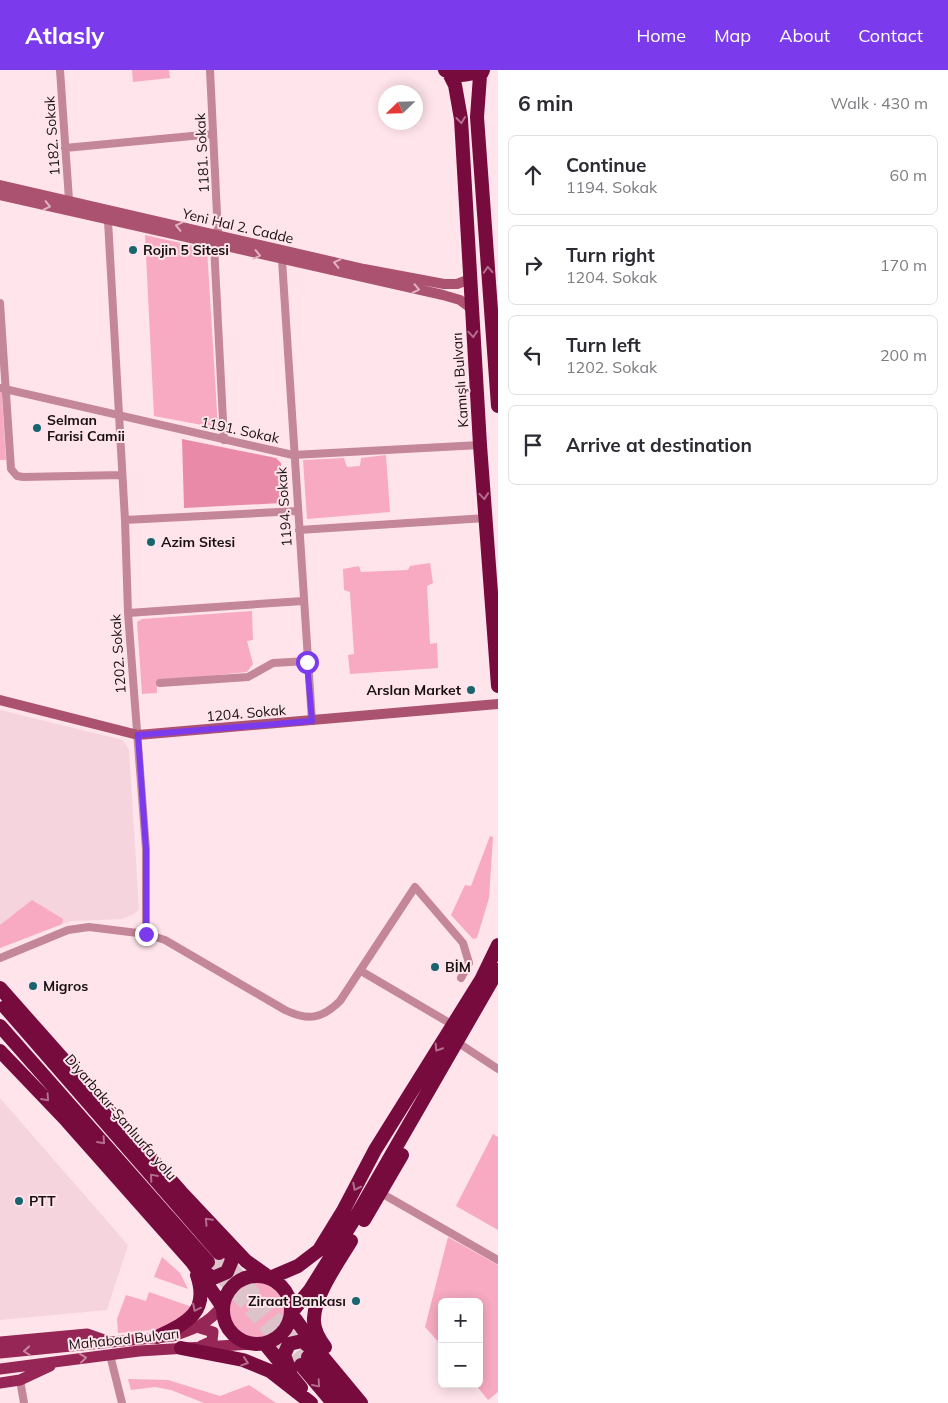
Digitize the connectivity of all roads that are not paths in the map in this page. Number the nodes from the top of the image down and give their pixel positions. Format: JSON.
{"nodes":[{"id":1,"x":60,"y":70,"type":"edge"},
{"id":2,"x":210,"y":70,"type":"edge"},
{"id":3,"x":481,"y":70,"type":"edge"},
{"id":4,"x":447,"y":71,"type":"edge"},
{"id":5,"x":213,"y":134,"type":"junction"},
{"id":6,"x":65,"y":148,"type":"junction"},
{"id":7,"x":0,"y":186,"type":"edge"},
{"id":8,"x":0,"y":195,"type":"edge"},
{"id":9,"x":69,"y":200,"type":"junction"},
{"id":10,"x":108,"y":220,"type":"junction"},
{"id":11,"x":216,"y":240,"type":"junction"},
{"id":12,"x":282,"y":260,"type":"junction"},
{"id":13,"x":470,"y":279,"type":"junction"},
{"id":14,"x":0,"y":303,"type":"edge"},
{"id":15,"x":472,"y":309,"type":"junction"},
{"id":16,"x":4,"y":389,"type":"edge"},
{"id":17,"x":498,"y":406,"type":"edge"},
{"id":18,"x":118,"y":417,"type":"junction"},
{"id":19,"x":224,"y":440,"type":"junction"},
{"id":20,"x":480,"y":445,"type":"junction"},
{"id":21,"x":293,"y":455,"type":"junction"},
{"id":22,"x":122,"y":475,"type":"junction"},
{"id":23,"x":298,"y":510,"type":"junction"},
{"id":24,"x":486,"y":518,"type":"junction"},
{"id":25,"x":125,"y":520,"type":"junction"},
{"id":26,"x":299,"y":530,"type":"junction"},
{"id":27,"x":303,"y":600,"type":"junction"},
{"id":28,"x":128,"y":613,"type":"junction"},
{"id":29,"x":307,"y":662,"type":"junction"},
{"id":30,"x":160,"y":683,"type":"dead end"},
{"id":31,"x":498,"y":686,"type":"edge"},
{"id":32,"x":0,"y":700,"type":"edge"},
{"id":33,"x":498,"y":704,"type":"edge"},
{"id":34,"x":312,"y":721,"type":"junction"},
{"id":35,"x":138,"y":735,"type":"junction"},
{"id":36,"x":146,"y":934,"type":"junction"},
{"id":37,"x":498,"y":945,"type":"edge"},
{"id":38,"x":0,"y":958,"type":"edge"},
{"id":39,"x":498,"y":970,"type":"edge"},
{"id":40,"x":361,"y":972,"type":"junction"},
{"id":41,"x":461,"y":978,"type":"dead end"},
{"id":42,"x":0,"y":988,"type":"edge"},
{"id":43,"x":0,"y":995,"type":"edge"},
{"id":44,"x":0,"y":1002,"type":"edge"},
{"id":45,"x":452,"y":1025,"type":"junction"},
{"id":46,"x":0,"y":1026,"type":"edge"},
{"id":47,"x":40,"y":1033,"type":"junction"},
{"id":48,"x":0,"y":1042,"type":"edge"},
{"id":49,"x":454,"y":1046,"type":"junction"},
{"id":50,"x":0,"y":1051,"type":"edge"},
{"id":51,"x":498,"y":1069,"type":"edge"},
{"id":52,"x":22,"y":1072,"type":"junction"},
{"id":53,"x":380,"y":1193,"type":"junction"},
{"id":54,"x":226,"y":1240,"type":"junction"},
{"id":55,"x":219,"y":1253,"type":"tunnel mouth"},
{"id":56,"x":498,"y":1260,"type":"edge"},
{"id":57,"x":192,"y":1262,"type":"junction"},
{"id":58,"x":208,"y":1262,"type":"tunnel mouth"},
{"id":59,"x":270,"y":1278,"type":"junction"},
{"id":60,"x":222,"y":1306,"type":"junction"},
{"id":61,"x":291,"y":1313,"type":"junction"},
{"id":62,"x":200,"y":1328,"type":"junction"},
{"id":63,"x":156,"y":1337,"type":"junction"},
{"id":64,"x":0,"y":1342,"type":"edge"},
{"id":65,"x":111,"y":1342,"type":"junction"},
{"id":66,"x":258,"y":1344,"type":"junction"},
{"id":67,"x":199,"y":1347,"type":"junction"},
{"id":68,"x":180,"y":1348,"type":"junction"},
{"id":69,"x":0,"y":1353,"type":"edge"},
{"id":70,"x":110,"y":1355,"type":"junction"},
{"id":71,"x":310,"y":1359,"type":"junction"},
{"id":72,"x":59,"y":1361,"type":"junction"},
{"id":73,"x":0,"y":1369,"type":"edge"},
{"id":74,"x":294,"y":1379,"type":"junction"},
{"id":75,"x":20,"y":1380,"type":"junction"},
{"id":76,"x":0,"y":1383,"type":"edge"},
{"id":77,"x":24,"y":1403,"type":"edge"},
{"id":78,"x":122,"y":1403,"type":"edge"},
{"id":79,"x":313,"y":1403,"type":"edge"},
{"id":80,"x":333,"y":1403,"type":"edge"},
{"id":81,"x":348,"y":1403,"type":"edge"},
{"id":82,"x":361,"y":1403,"type":"edge"},
{"id":83,"x":373,"y":1403,"type":"edge"}],
"edges":[{"from":1,"to":6,"type":"street","name":"1182. Sokak"},
{"from":2,"to":5,"type":"street","name":"1181. Sokak"},
{"from":3,"to":4,"type":"highway"},
{"from":17,"to":3,"type":"highway","one_way":true},
{"from":4,"to":13,"type":"highway","name":"Kamışlı Bulvarı","one_way":true},
{"from":5,"to":6,"type":"street"},
{"from":5,"to":11,"type":"street","name":"1181. Sokak"},
{"from":6,"to":9,"type":"street","name":"1182. Sokak"},
{"from":7,"to":9,"type":"street","name":"Yeni Hal 2. Cadde"},
{"from":8,"to":10,"type":"street","one_way":true},
{"from":11,"to":9,"type":"street","name":"Yeni Hal 2. Cadde","one_way":true},
{"from":10,"to":11,"type":"street"},
{"from":10,"to":18,"type":"street","name":"1202. Sokak"},
{"from":11,"to":12,"type":"street","one_way":true},
{"from":13,"to":11,"type":"street","name":"Yeni Hal 2. Cadde","one_way":true},
{"from":11,"to":19,"type":"street","name":"1181. Sokak"},
{"from":12,"to":15,"type":"street","one_way":true},
{"from":12,"to":21,"type":"street","name":"1194. Sokak"},
{"from":13,"to":15,"type":"highway","name":"Kamışlı Bulvarı"},
{"from":14,"to":16,"type":"street"},
{"from":15,"to":20,"type":"highway","name":"Kamışlı Bulvarı","one_way":true},
{"from":16,"to":18,"type":"street","name":"1191. Sokak"},
{"from":16,"to":22,"type":"street"},
{"from":18,"to":19,"type":"street","name":"1191. Sokak"},
{"from":18,"to":22,"type":"street","name":"1202. Sokak"},
{"from":19,"to":21,"type":"street","name":"1191. Sokak"},
{"from":20,"to":21,"type":"street","name":"1191. Sokak"},
{"from":20,"to":24,"type":"highway","name":"Kamışlı Bulvarı","one_way":true},
{"from":21,"to":23,"type":"street","name":"1194. Sokak"},
{"from":22,"to":25,"type":"street","name":"1202. Sokak"},
{"from":23,"to":25,"type":"street"},
{"from":23,"to":26,"type":"street","name":"1194. Sokak"},
{"from":24,"to":26,"type":"street"},
{"from":24,"to":31,"type":"highway","name":"Kamışlı Bulvarı"},
{"from":25,"to":28,"type":"street","name":"1202. Sokak"},
{"from":26,"to":27,"type":"street","name":"1194. Sokak"},
{"from":27,"to":28,"type":"street"},
{"from":27,"to":29,"type":"street","name":"1194. Sokak"},
{"from":28,"to":35,"type":"street","name":"1202. Sokak"},
{"from":29,"to":30,"type":"street"},
{"from":29,"to":34,"type":"street","name":"1194. Sokak"},
{"from":32,"to":35,"type":"street","name":"1204. Sokak"},
{"from":33,"to":34,"type":"street","name":"1204. Sokak"},
{"from":34,"to":35,"type":"street","name":"1204. Sokak"},
{"from":35,"to":36,"type":"street","name":"1202. Sokak"},
{"from":36,"to":38,"type":"street"},
{"from":36,"to":40,"type":"street"},
{"from":37,"to":45,"type":"highway"},
{"from":39,"to":49,"type":"highway"},
{"from":40,"to":41,"type":"street"},
{"from":40,"to":45,"type":"street"},
{"from":42,"to":47,"type":"highway"},
{"from":43,"to":47,"type":"highway"},
{"from":55,"to":44,"type":"highway","name":"Diyarbakır-Şanlıurfa yolu","one_way":true},
{"from":45,"to":59,"type":"highway","one_way":true},
{"from":46,"to":58,"type":"highway","one_way":true},
{"from":54,"to":47,"type":"highway","one_way":true},
{"from":48,"to":52,"type":"highway"},
{"from":49,"to":51,"type":"street"},
{"from":49,"to":53,"type":"highway"},
{"from":49,"to":61,"type":"highway"},
{"from":50,"to":52,"type":"highway"},
{"from":52,"to":57,"type":"highway","one_way":true},
{"from":53,"to":56,"type":"street"},
{"from":53,"to":83,"type":"highway"},
{"from":54,"to":57,"type":"highway"},
{"from":54,"to":59,"type":"highway"},
{"from":57,"to":60,"type":"highway"},
{"from":57,"to":63,"type":"highway","one_way":true},
{"from":59,"to":60,"type":"highway"},
{"from":59,"to":61,"type":"highway"},
{"from":60,"to":62,"type":"main road","name":"Mahabad Bulvarı"},
{"from":60,"to":66,"type":"highway"},
{"from":61,"to":66,"type":"highway"},
{"from":61,"to":71,"type":"highway"},
{"from":62,"to":63,"type":"main road","name":"Mahabad Bulvarı"},
{"from":62,"to":67,"type":"main road"},
{"from":63,"to":65,"type":"main road","name":"Mahabad Bulvarı"},
{"from":64,"to":65,"type":"main road"},
{"from":65,"to":69,"type":"main road","name":"Mahabad Bulvarı","one_way":true},
{"from":66,"to":67,"type":"main road","name":"Mahabad Bulvarı"},
{"from":66,"to":74,"type":"highway"},
{"from":67,"to":68,"type":"main road","name":"Mahabad Bulvarı"},
{"from":68,"to":70,"type":"main road","name":"Mahabad Bulvarı"},
{"from":68,"to":79,"type":"highway","one_way":true},
{"from":72,"to":70,"type":"main road","name":"Mahabad Bulvarı","one_way":true},
{"from":70,"to":78,"type":"street"},
{"from":71,"to":74,"type":"highway"},
{"from":71,"to":80,"type":"highway","one_way":true},
{"from":71,"to":81,"type":"highway"},
{"from":71,"to":82,"type":"highway"},
{"from":72,"to":73,"type":"main road","name":"Mahabad Bulvarı"},
{"from":72,"to":75,"type":"main road"},
{"from":74,"to":79,"type":"highway"},
{"from":75,"to":76,"type":"main road"},
{"from":75,"to":77,"type":"street"}]}
